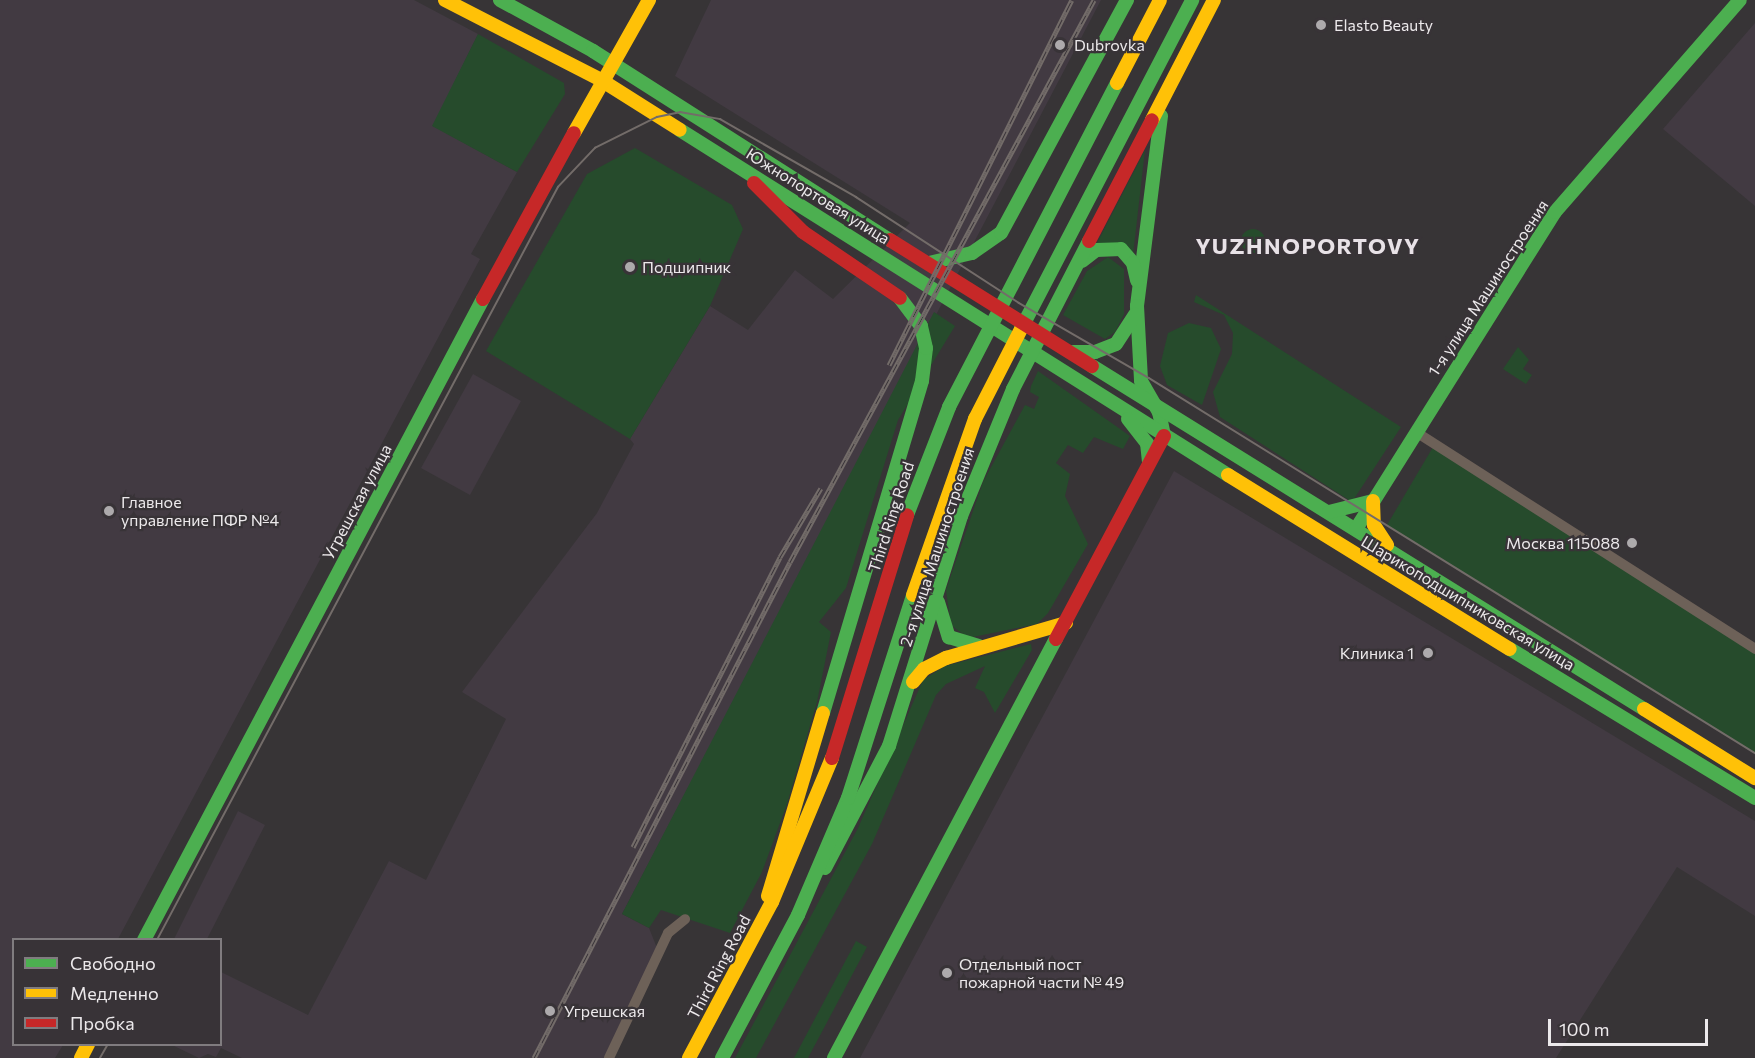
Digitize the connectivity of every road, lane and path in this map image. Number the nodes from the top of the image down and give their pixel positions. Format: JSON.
{"nodes":[{"id":1,"x":445,"y":0,"type":"edge"},
{"id":2,"x":500,"y":0,"type":"edge"},
{"id":3,"x":649,"y":0,"type":"edge"},
{"id":4,"x":1127,"y":0,"type":"edge"},
{"id":5,"x":1160,"y":0,"type":"edge"},
{"id":6,"x":1192,"y":0,"type":"edge"},
{"id":7,"x":1214,"y":0,"type":"edge"},
{"id":8,"x":1740,"y":0,"type":"edge"},
{"id":9,"x":612,"y":63,"type":"junction"},
{"id":10,"x":1173,"y":79,"type":"junction"},
{"id":11,"x":601,"y":80,"type":"junction"},
{"id":12,"x":713,"y":130,"type":"junction"},
{"id":13,"x":703,"y":145,"type":"junction"},
{"id":14,"x":739,"y":168,"type":"junction"},
{"id":15,"x":929,"y":263,"type":"junction"},
{"id":16,"x":1073,"y":273,"type":"junction"},
{"id":17,"x":1138,"y":291,"type":"junction"},
{"id":18,"x":1137,"y":306,"type":"junction"},
{"id":19,"x":1069,"y":352,"type":"junction"},
{"id":20,"x":1109,"y":400,"type":"junction"},
{"id":21,"x":1155,"y":404,"type":"junction"},
{"id":22,"x":1187,"y":423,"type":"joint"},
{"id":23,"x":1202,"y":432,"type":"junction"},
{"id":24,"x":1416,"y":432,"type":"junction"},
{"id":25,"x":1164,"y":436,"type":"junction"},
{"id":26,"x":1149,"y":463,"type":"junction"},
{"id":27,"x":1373,"y":501,"type":"junction"},
{"id":28,"x":1329,"y":512,"type":"junction"},
{"id":29,"x":1356,"y":529,"type":"junction"},
{"id":30,"x":1318,"y":532,"type":"junction"},
{"id":31,"x":1391,"y":550,"type":"junction"},
{"id":32,"x":1371,"y":565,"type":"junction"},
{"id":33,"x":939,"y":588,"type":"junction"},
{"id":34,"x":1066,"y":623,"type":"junction"},
{"id":35,"x":991,"y":645,"type":"junction"},
{"id":36,"x":1755,"y":649,"type":"edge"},
{"id":37,"x":907,"y":692,"type":"junction"},
{"id":38,"x":1755,"y":778,"type":"edge"},
{"id":39,"x":1755,"y":798,"type":"edge"},
{"id":40,"x":798,"y":915,"type":"junction"},
{"id":41,"x":685,"y":919,"type":"dead end"},
{"id":42,"x":145,"y":938,"type":"edge"},
{"id":43,"x":748,"y":948,"type":"junction"},
{"id":44,"x":609,"y":1058,"type":"edge"},
{"id":45,"x":689,"y":1058,"type":"edge"},
{"id":46,"x":722,"y":1058,"type":"edge"},
{"id":47,"x":834,"y":1058,"type":"edge"}],
"edges":[{"from":1,"to":11,"type":"main road","name":"Южнопортовая улица"},
{"from":2,"to":9,"type":"main road","name":"Южнопортовая улица"},
{"from":3,"to":9,"type":"main road","name":"Угрешская улица"},
{"from":4,"to":15,"type":"main road"},
{"from":5,"to":43,"type":"main road","name":"Third Ring Road"},
{"from":6,"to":40,"type":"main road"},
{"from":7,"to":10,"type":"main road","name":"2-я улица Машиностроения"},
{"from":8,"to":24,"type":"main road","name":"1-я улица Машиностроения"},
{"from":9,"to":11,"type":"main road","name":"Угрешская улица"},
{"from":9,"to":12,"type":"main road","name":"Южнопортовая улица"},
{"from":10,"to":16,"type":"main road","name":"2-я улица Машиностроения"},
{"from":10,"to":17,"type":"main road"},
{"from":11,"to":13,"type":"main road","name":"Южнопортовая улица"},
{"from":11,"to":42,"type":"main road","name":"Угрешская улица"},
{"from":12,"to":13,"type":"main road"},
{"from":12,"to":15,"type":"main road","name":"Южнопортовая улица"},
{"from":13,"to":14,"type":"main road","name":"Южнопортовая улица"},
{"from":14,"to":20,"type":"main road","name":"Южнопортовая улица"},
{"from":14,"to":43,"type":"main road"},
{"from":15,"to":19,"type":"main road","name":"Южнопортовая улица"},
{"from":16,"to":17,"type":"main road"},
{"from":16,"to":33,"type":"main road","name":"2-я улица Машиностроения"},
{"from":17,"to":18,"type":"main road"},
{"from":18,"to":19,"type":"main road"},
{"from":18,"to":21,"type":"main road"},
{"from":19,"to":21,"type":"main road","name":"Южнопортовая улица"},
{"from":20,"to":25,"type":"main road","name":"Южнопортовая улица"},
{"from":20,"to":26,"type":"main road"},
{"from":21,"to":22,"type":"main road","name":"Южнопортовая улица"},
{"from":21,"to":25,"type":"main road"},
{"from":22,"to":23,"type":"main road","name":"Шарикоподшипниковская улица"},
{"from":23,"to":25,"type":"main road"},
{"from":23,"to":28,"type":"main road","name":"Шарикоподшипниковская улица"},
{"from":24,"to":27,"type":"main road","name":"1-я улица Машиностроения"},
{"from":24,"to":36,"type":"street"},
{"from":25,"to":26,"type":"main road"},
{"from":25,"to":30,"type":"main road","name":"Шарикоподшипниковская улица"},
{"from":26,"to":34,"type":"main road"},
{"from":27,"to":28,"type":"main road"},
{"from":27,"to":29,"type":"main road","name":"1-я улица Машиностроения"},
{"from":27,"to":31,"type":"main road"},
{"from":28,"to":29,"type":"main road","name":"Шарикоподшипниковская улица"},
{"from":29,"to":30,"type":"main road"},
{"from":29,"to":31,"type":"main road","name":"Шарикоподшипниковская улица"},
{"from":29,"to":32,"type":"main road"},
{"from":30,"to":32,"type":"main road","name":"Шарикоподшипниковская улица"},
{"from":31,"to":38,"type":"main road","name":"Шарикоподшипниковская улица"},
{"from":32,"to":39,"type":"main road","name":"Шарикоподшипниковская улица"},
{"from":33,"to":35,"type":"main road"},
{"from":33,"to":37,"type":"main road","name":"2-я улица Машиностроения"},
{"from":34,"to":35,"type":"main road"},
{"from":34,"to":47,"type":"main road"},
{"from":35,"to":37,"type":"main road"},
{"from":37,"to":40,"type":"main road","name":"2-я улица Машиностроения"},
{"from":40,"to":46,"type":"main road"},
{"from":41,"to":44,"type":"street"},
{"from":43,"to":45,"type":"main road","name":"Third Ring Road"}]}
